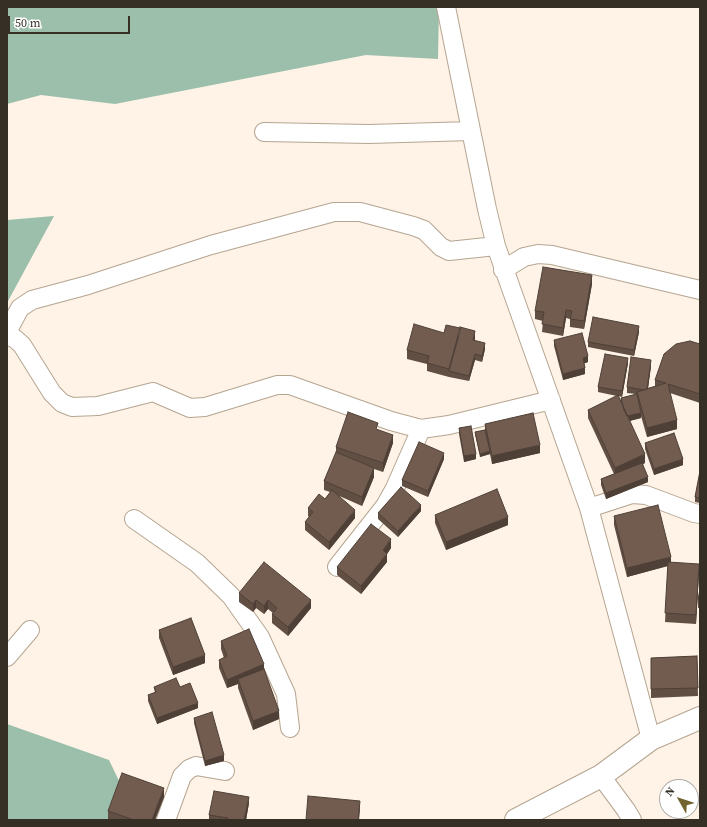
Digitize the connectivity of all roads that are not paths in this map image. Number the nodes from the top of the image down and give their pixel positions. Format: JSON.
{"nodes":[{"id":1,"x":446,"y":7,"type":"edge"},
{"id":2,"x":471,"y":131,"type":"junction"},
{"id":3,"x":264,"y":132,"type":"dead end"},
{"id":4,"x":496,"y":246,"type":"junction"},
{"id":5,"x":503,"y":270,"type":"junction"},
{"id":6,"x":700,"y":290,"type":"edge"},
{"id":7,"x":7,"y":332,"type":"edge"},
{"id":8,"x":7,"y":336,"type":"edge"},
{"id":9,"x":551,"y":400,"type":"junction"},
{"id":10,"x":421,"y":429,"type":"junction"},
{"id":11,"x":589,"y":508,"type":"junction"},
{"id":12,"x":700,"y":514,"type":"edge"},
{"id":13,"x":134,"y":519,"type":"dead end"},
{"id":14,"x":337,"y":567,"type":"edge"},
{"id":15,"x":30,"y":630,"type":"dead end"},
{"id":16,"x":7,"y":657,"type":"edge"},
{"id":17,"x":700,"y":718,"type":"edge"},
{"id":18,"x":290,"y":728,"type":"dead end"},
{"id":19,"x":651,"y":739,"type":"junction"},
{"id":20,"x":225,"y":771,"type":"dead end"},
{"id":21,"x":601,"y":776,"type":"junction"},
{"id":22,"x":166,"y":820,"type":"edge"},
{"id":23,"x":516,"y":820,"type":"edge"},
{"id":24,"x":632,"y":820,"type":"edge"}],
"edges":[{"from":1,"to":2,"type":"street"},
{"from":2,"to":3,"type":"street"},
{"from":2,"to":4,"type":"street"},
{"from":4,"to":5,"type":"street"},
{"from":4,"to":7,"type":"street"},
{"from":5,"to":6,"type":"street"},
{"from":5,"to":9,"type":"street"},
{"from":8,"to":10,"type":"street"},
{"from":9,"to":10,"type":"street"},
{"from":9,"to":11,"type":"street"},
{"from":10,"to":14,"type":"street"},
{"from":11,"to":12,"type":"street"},
{"from":11,"to":19,"type":"street"},
{"from":13,"to":18,"type":"street"},
{"from":15,"to":16,"type":"street"},
{"from":17,"to":19,"type":"street"},
{"from":19,"to":21,"type":"street"},
{"from":20,"to":22,"type":"street"},
{"from":21,"to":23,"type":"street"},
{"from":21,"to":24,"type":"street"}]}
